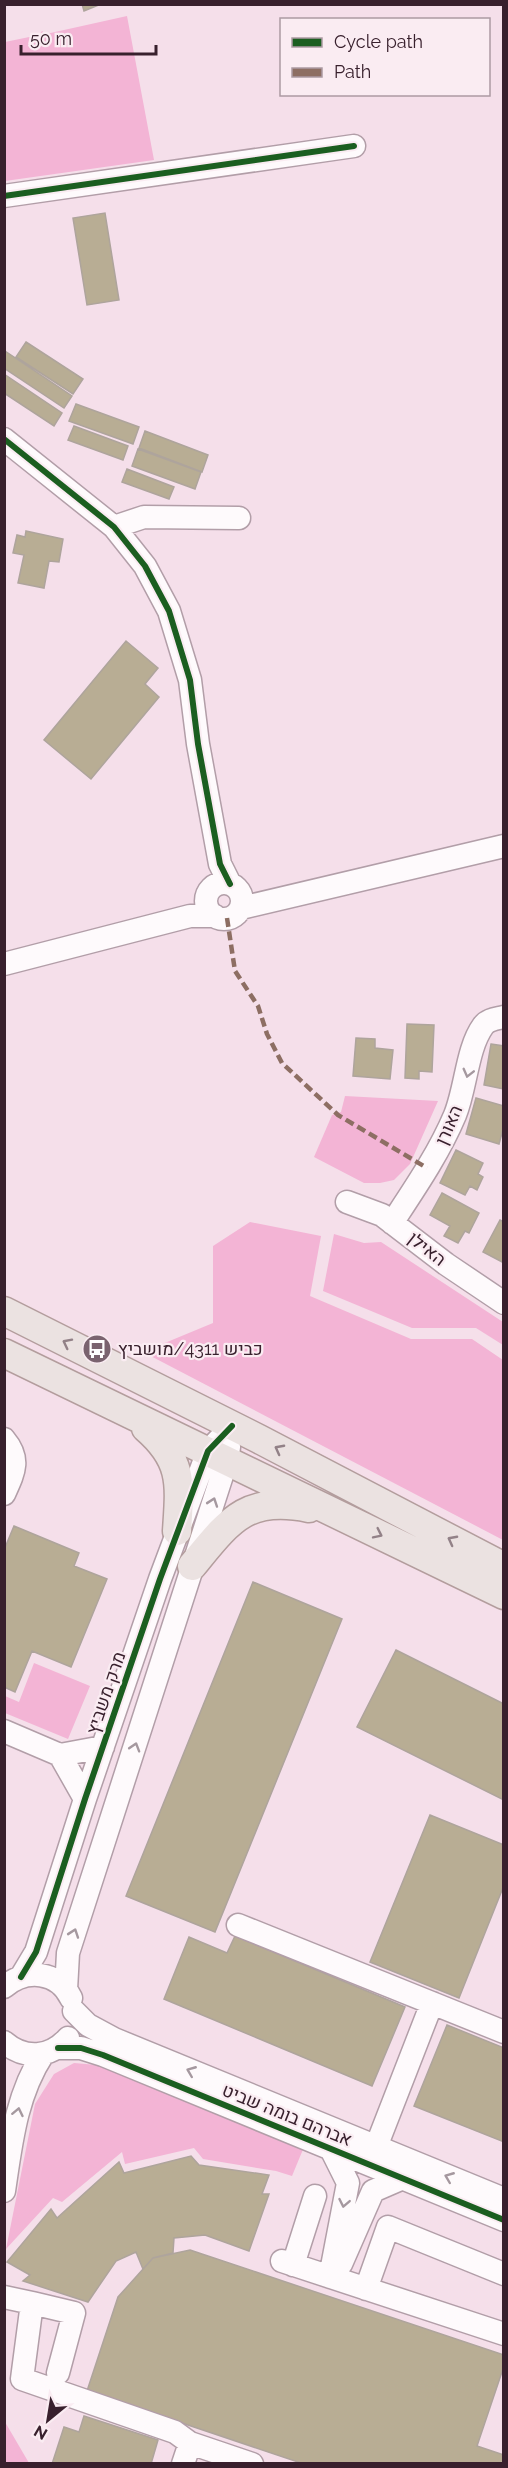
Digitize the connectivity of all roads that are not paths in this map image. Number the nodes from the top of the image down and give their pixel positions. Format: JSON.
{"nodes":[{"id":1,"x":354,"y":146,"type":"dead end"},
{"id":2,"x":4,"y":196,"type":"edge"},
{"id":3,"x":4,"y":439,"type":"edge"},
{"id":4,"x":239,"y":518,"type":"dead end"},
{"id":5,"x":114,"y":527,"type":"junction"},
{"id":6,"x":504,"y":846,"type":"edge"},
{"id":7,"x":224,"y":901,"type":"junction"},
{"id":8,"x":4,"y":964,"type":"edge"},
{"id":9,"x":496,"y":1019,"type":"edge"},
{"id":10,"x":347,"y":1202,"type":"dead end"},
{"id":11,"x":392,"y":1223,"type":"junction"},
{"id":12,"x":504,"y":1303,"type":"edge"},
{"id":13,"x":4,"y":1311,"type":"edge"},
{"id":14,"x":4,"y":1353,"type":"edge"},
{"id":15,"x":128,"y":1414,"type":"junction"},
{"id":16,"x":232,"y":1426,"type":"junction"},
{"id":17,"x":4,"y":1439,"type":"edge"},
{"id":18,"x":218,"y":1455,"type":"junction"},
{"id":19,"x":4,"y":1494,"type":"edge"},
{"id":20,"x":338,"y":1514,"type":"junction"},
{"id":21,"x":177,"y":1531,"type":"junction"},
{"id":22,"x":192,"y":1566,"type":"junction"},
{"id":23,"x":504,"y":1567,"type":"edge"},
{"id":24,"x":504,"y":1595,"type":"edge"},
{"id":25,"x":4,"y":1731,"type":"edge"},
{"id":26,"x":103,"y":1747,"type":"junction"},
{"id":27,"x":60,"y":1755,"type":"junction"},
{"id":28,"x":85,"y":1799,"type":"junction"},
{"id":29,"x":238,"y":1925,"type":"dead end"},
{"id":30,"x":10,"y":1982,"type":"edge"},
{"id":31,"x":66,"y":1990,"type":"junction"},
{"id":32,"x":432,"y":2003,"type":"junction"},
{"id":33,"x":74,"y":2011,"type":"junction"},
{"id":34,"x":504,"y":2032,"type":"edge"},
{"id":35,"x":4,"y":2042,"type":"edge"},
{"id":36,"x":50,"y":2051,"type":"junction"},
{"id":37,"x":376,"y":2147,"type":"junction"},
{"id":38,"x":331,"y":2149,"type":"junction"},
{"id":39,"x":403,"y":2178,"type":"junction"},
{"id":40,"x":4,"y":2191,"type":"edge"},
{"id":41,"x":315,"y":2196,"type":"dead end"},
{"id":42,"x":504,"y":2199,"type":"edge"},
{"id":43,"x":504,"y":2220,"type":"edge"},
{"id":44,"x":504,"y":2274,"type":"edge"},
{"id":45,"x":330,"y":2277,"type":"junction"},
{"id":46,"x":366,"y":2289,"type":"junction"},
{"id":47,"x":4,"y":2297,"type":"edge"},
{"id":48,"x":32,"y":2303,"type":"junction"},
{"id":49,"x":504,"y":2334,"type":"edge"},
{"id":50,"x":58,"y":2373,"type":"dead end"},
{"id":51,"x":187,"y":2453,"type":"edge"},
{"id":52,"x":252,"y":2463,"type":"edge"}],
"edges":[{"from":1,"to":2,"type":"street"},
{"from":3,"to":5,"type":"street"},
{"from":4,"to":5,"type":"street"},
{"from":5,"to":7,"type":"street"},
{"from":6,"to":7,"type":"street"},
{"from":7,"to":8,"type":"street"},
{"from":9,"to":11,"type":"street","name":"האורן","one_way":true},
{"from":10,"to":11,"type":"street","name":"האילן"},
{"from":11,"to":12,"type":"street","name":"האילן"},
{"from":16,"to":13,"type":"main road","one_way":true},
{"from":14,"to":15,"type":"main road"},
{"from":15,"to":18,"type":"main road"},
{"from":15,"to":21,"type":"main road"},
{"from":16,"to":18,"type":"street","name":"מרק משביץ"},
{"from":23,"to":16,"type":"main road","one_way":true},
{"from":17,"to":19,"type":"street"},
{"from":18,"to":20,"type":"main road"},
{"from":18,"to":21,"type":"street","name":"מרק משביץ"},
{"from":22,"to":18,"type":"street","name":"מרק משביץ","one_way":true},
{"from":20,"to":22,"type":"main road"},
{"from":20,"to":24,"type":"main road","one_way":true},
{"from":21,"to":26,"type":"street","name":"מרק משביץ"},
{"from":31,"to":22,"type":"street","name":"מרק משביץ","one_way":true},
{"from":25,"to":27,"type":"street"},
{"from":26,"to":27,"type":"street"},
{"from":26,"to":28,"type":"street","name":"מרק משביץ"},
{"from":27,"to":28,"type":"street"},
{"from":28,"to":30,"type":"street","name":"מרק משביץ"},
{"from":29,"to":32,"type":"street"},
{"from":30,"to":31,"type":"street","name":"מרק משביץ"},
{"from":31,"to":33,"type":"street","name":"מרק משביץ"},
{"from":32,"to":34,"type":"street"},
{"from":32,"to":37,"type":"street"},
{"from":33,"to":36,"type":"street"},
{"from":37,"to":33,"type":"street","name":"אברהם בומה שביט","one_way":true},
{"from":35,"to":36,"type":"street"},
{"from":36,"to":38,"type":"street","name":"אברהם בומה שביט"},
{"from":40,"to":36,"type":"street","one_way":true},
{"from":42,"to":37,"type":"street","name":"אברהם בומה שביט","one_way":true},
{"from":38,"to":39,"type":"street","name":"אברהם בומה שביט"},
{"from":38,"to":45,"type":"street","one_way":true},
{"from":39,"to":43,"type":"street","name":"אברהם בומה שביט"},
{"from":39,"to":45,"type":"street"},
{"from":41,"to":45,"type":"street"},
{"from":44,"to":46,"type":"street"},
{"from":45,"to":46,"type":"street"},
{"from":46,"to":49,"type":"street"},
{"from":47,"to":48,"type":"street"},
{"from":48,"to":50,"type":"street"},
{"from":48,"to":51,"type":"street"},
{"from":51,"to":52,"type":"street"}]}
